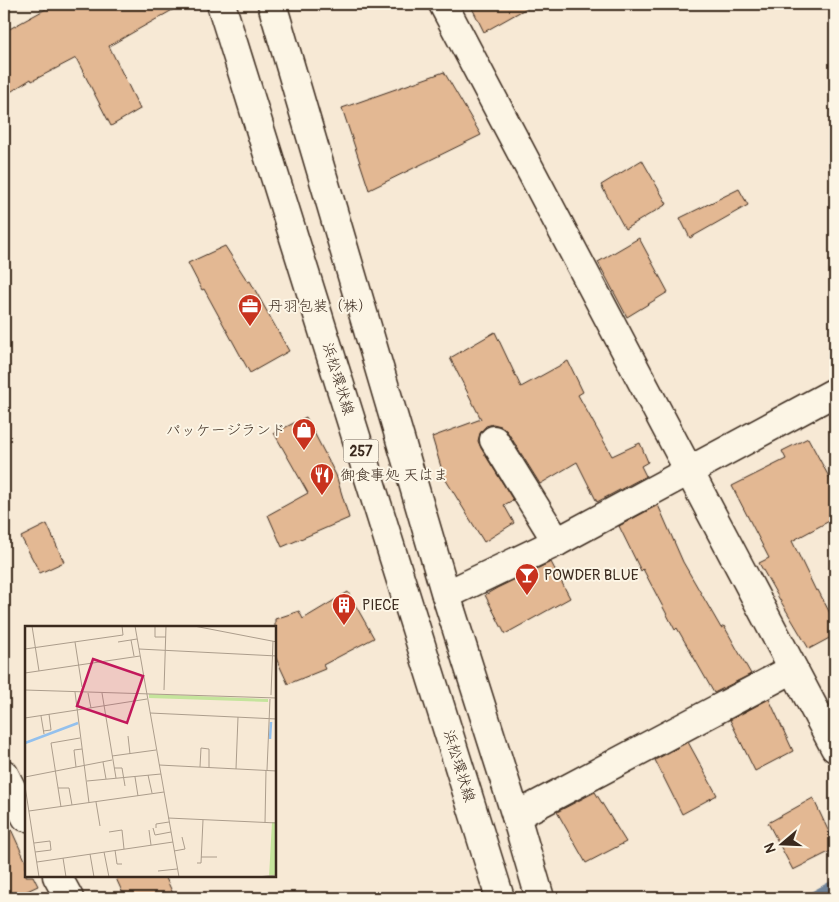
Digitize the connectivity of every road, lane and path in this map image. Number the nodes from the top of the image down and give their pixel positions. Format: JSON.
{"nodes":[{"id":1,"x":221,"y":4,"type":"edge"},
{"id":2,"x":272,"y":4,"type":"edge"},
{"id":3,"x":442,"y":4,"type":"edge"},
{"id":4,"x":835,"y":392,"type":"edge"},
{"id":5,"x":494,"y":440,"type":"dead end"},
{"id":6,"x":689,"y":471,"type":"junction"},
{"id":7,"x":557,"y":542,"type":"junction"},
{"id":8,"x":446,"y":595,"type":"junction"},
{"id":9,"x":793,"y":669,"type":"junction"},
{"id":10,"x":835,"y":748,"type":"edge"},
{"id":11,"x":4,"y":774,"type":"edge"},
{"id":12,"x":25,"y":815,"type":"edge"},
{"id":13,"x":516,"y":816,"type":"junction"},
{"id":14,"x":58,"y":877,"type":"edge"},
{"id":15,"x":69,"y":898,"type":"edge"},
{"id":16,"x":500,"y":898,"type":"edge"},
{"id":17,"x":540,"y":898,"type":"edge"}],
"edges":[{"from":1,"to":16,"type":"main road","name":"浜松環状線","number":"257"},
{"from":2,"to":8,"type":"main road","number":"257"},
{"from":3,"to":6,"type":"main road"},
{"from":4,"to":6,"type":"main road"},
{"from":5,"to":7,"type":"main road"},
{"from":6,"to":7,"type":"main road"},
{"from":6,"to":9,"type":"main road"},
{"from":7,"to":8,"type":"main road"},
{"from":8,"to":13,"type":"main road","number":"257"},
{"from":9,"to":10,"type":"main road"},
{"from":9,"to":13,"type":"main road"},
{"from":11,"to":12,"type":"main road"},
{"from":13,"to":17,"type":"main road","number":"257"},
{"from":14,"to":15,"type":"main road"}]}
